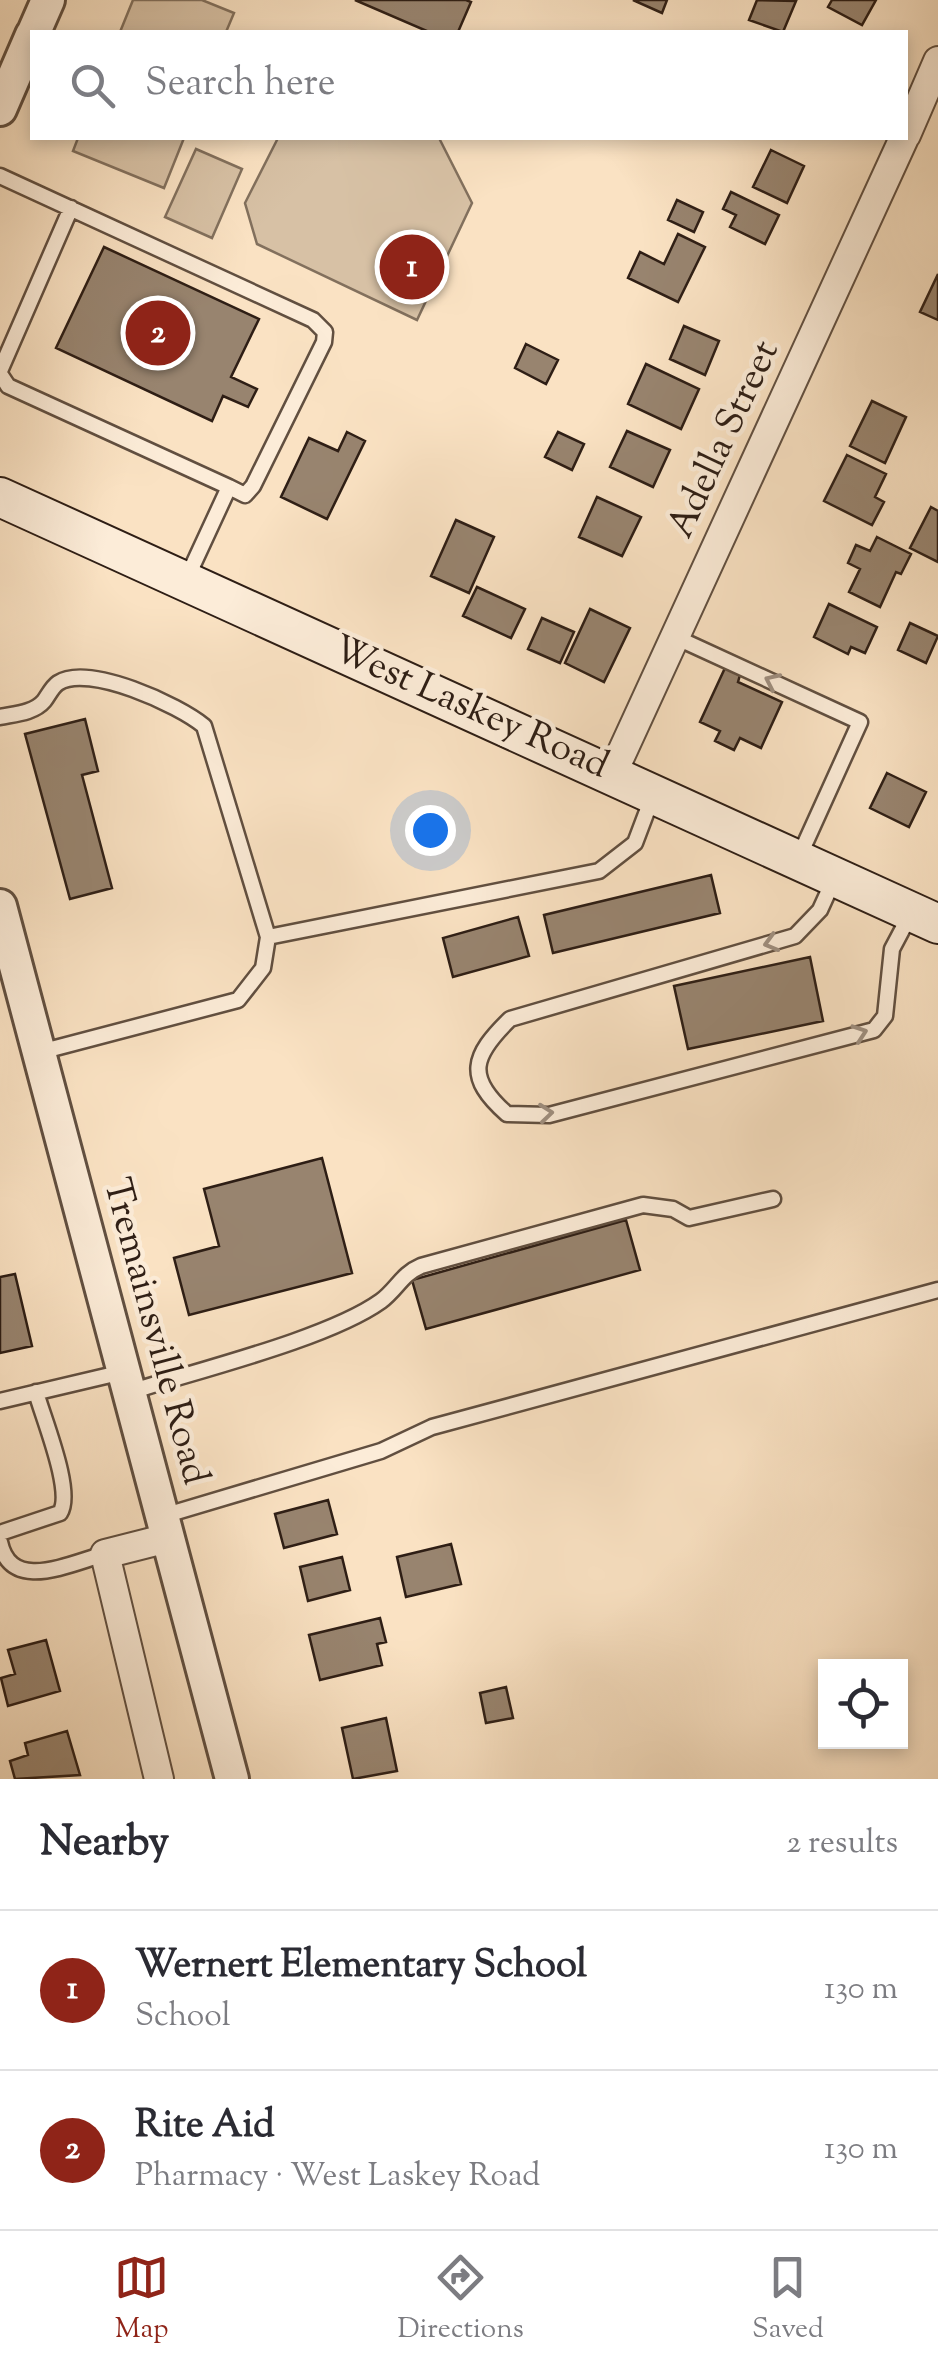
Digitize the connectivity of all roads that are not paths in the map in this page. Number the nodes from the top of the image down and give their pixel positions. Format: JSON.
{"nodes":[{"id":1,"x":48,"y":0,"type":"edge"},
{"id":2,"x":35,"y":30,"type":"edge"},
{"id":3,"x":30,"y":41,"type":"edge"},
{"id":4,"x":938,"y":61,"type":"edge"},
{"id":5,"x":0,"y":107,"type":"edge"},
{"id":6,"x":908,"y":129,"type":"edge"},
{"id":7,"x":903,"y":140,"type":"edge"},
{"id":8,"x":0,"y":176,"type":"edge"},
{"id":9,"x":71,"y":208,"type":"junction"},
{"id":10,"x":0,"y":372,"type":"edge"},
{"id":11,"x":229,"y":487,"type":"junction"},
{"id":12,"x":0,"y":496,"type":"edge"},
{"id":13,"x":186,"y":581,"type":"junction"},
{"id":14,"x":675,"y":636,"type":"junction"},
{"id":15,"x":0,"y":717,"type":"edge"},
{"id":16,"x":612,"y":774,"type":"junction"},
{"id":17,"x":654,"y":792,"type":"junction"},
{"id":18,"x":798,"y":860,"type":"junction"},
{"id":19,"x":835,"y":876,"type":"junction"},
{"id":20,"x":0,"y":908,"type":"edge"},
{"id":21,"x":925,"y":918,"type":"edge"},
{"id":22,"x":268,"y":937,"type":"junction"},
{"id":23,"x":39,"y":1052,"type":"junction"},
{"id":24,"x":774,"y":1199,"type":"dead end"},
{"id":25,"x":938,"y":1290,"type":"edge"},
{"id":26,"x":126,"y":1382,"type":"junction"},
{"id":27,"x":36,"y":1392,"type":"junction"},
{"id":28,"x":0,"y":1400,"type":"edge"},
{"id":29,"x":165,"y":1527,"type":"junction"},
{"id":30,"x":0,"y":1533,"type":"edge"},
{"id":31,"x":0,"y":1542,"type":"edge"},
{"id":32,"x":105,"y":1554,"type":"junction"},
{"id":33,"x":158,"y":1779,"type":"edge"},
{"id":34,"x":232,"y":1779,"type":"edge"}],
"edges":[{"from":1,"to":2,"type":"street"},
{"from":3,"to":5,"type":"street"},
{"from":4,"to":6,"type":"street","name":"Adella Street"},
{"from":7,"to":14,"type":"street","name":"Adella Street"},
{"from":8,"to":9,"type":"lane"},
{"from":9,"to":10,"type":"lane"},
{"from":9,"to":11,"type":"lane"},
{"from":10,"to":11,"type":"lane"},
{"from":11,"to":13,"type":"lane"},
{"from":12,"to":13,"type":"main road","name":"West Laskey Road"},
{"from":13,"to":16,"type":"main road","name":"West Laskey Road"},
{"from":14,"to":16,"type":"street","name":"Adella Street"},
{"from":18,"to":14,"type":"lane","one_way":true},
{"from":15,"to":22,"type":"lane"},
{"from":16,"to":17,"type":"main road","name":"West Laskey Road"},
{"from":17,"to":18,"type":"main road","name":"West Laskey Road"},
{"from":17,"to":22,"type":"lane"},
{"from":18,"to":19,"type":"main road","name":"West Laskey Road"},
{"from":19,"to":21,"type":"main road","name":"West Laskey Road"},
{"from":19,"to":21,"type":"lane","one_way":true},
{"from":20,"to":23,"type":"street","name":"Tremainsville Road"},
{"from":22,"to":23,"type":"lane"},
{"from":23,"to":26,"type":"street","name":"Tremainsville Road"},
{"from":24,"to":26,"type":"lane"},
{"from":25,"to":29,"type":"lane"},
{"from":26,"to":27,"type":"lane"},
{"from":26,"to":29,"type":"street","name":"Tremainsville Road"},
{"from":27,"to":28,"type":"lane"},
{"from":27,"to":30,"type":"lane"},
{"from":29,"to":32,"type":"street"},
{"from":29,"to":34,"type":"street","name":"Tremainsville Road"},
{"from":31,"to":32,"type":"lane"},
{"from":32,"to":33,"type":"street"}]}
